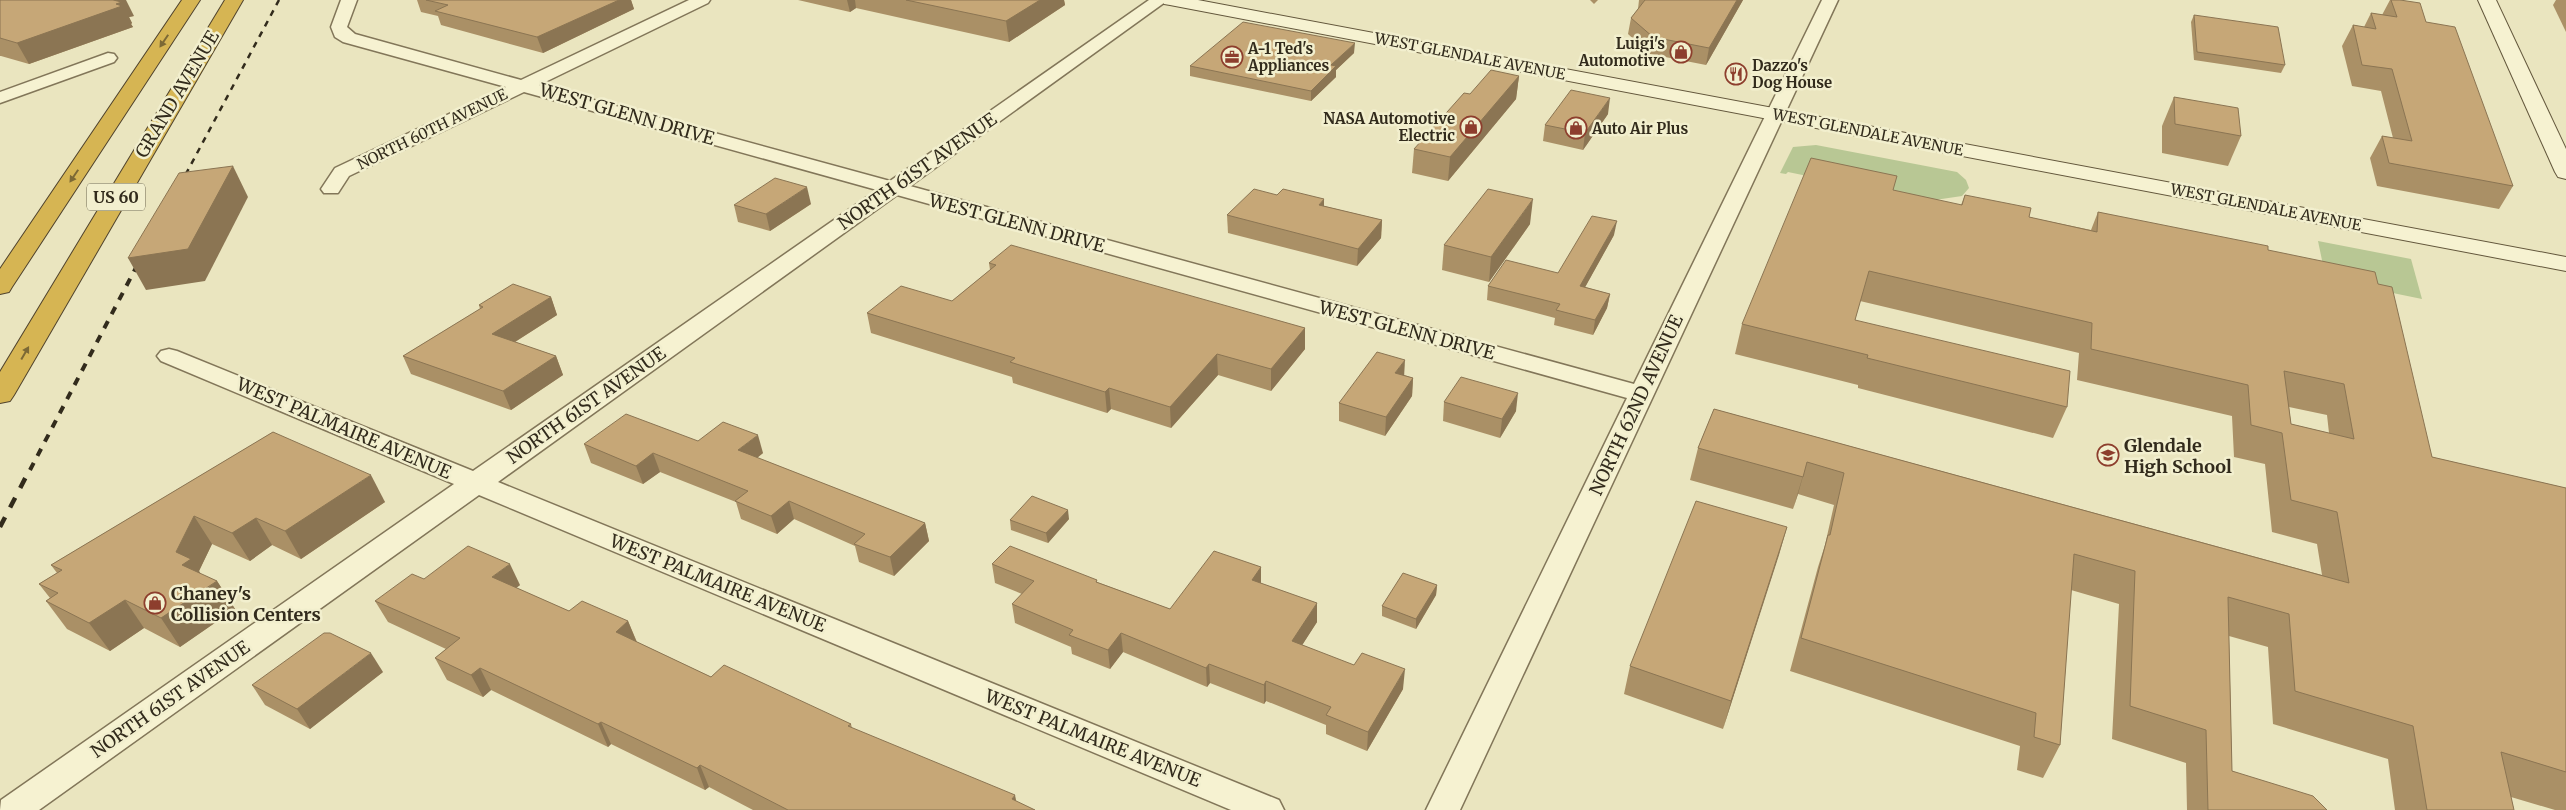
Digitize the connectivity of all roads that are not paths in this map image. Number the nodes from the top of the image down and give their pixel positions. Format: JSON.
{"nodes":[{"id":1,"x":191,"y":0,"type":"edge"},
{"id":2,"x":234,"y":0,"type":"edge"},
{"id":3,"x":350,"y":0,"type":"edge"},
{"id":4,"x":702,"y":0,"type":"edge"},
{"id":5,"x":1160,"y":0,"type":"edge"},
{"id":6,"x":1170,"y":0,"type":"edge"},
{"id":7,"x":1830,"y":0,"type":"edge"},
{"id":8,"x":2488,"y":0,"type":"edge"},
{"id":9,"x":108,"y":58,"type":"dead end"},
{"id":10,"x":523,"y":86,"type":"junction"},
{"id":11,"x":0,"y":98,"type":"edge"},
{"id":12,"x":1775,"y":114,"type":"junction"},
{"id":13,"x":2566,"y":172,"type":"edge"},
{"id":14,"x":892,"y":188,"type":"junction"},
{"id":15,"x":332,"y":189,"type":"dead end"},
{"id":16,"x":2566,"y":264,"type":"edge"},
{"id":17,"x":0,"y":287,"type":"edge"},
{"id":18,"x":169,"y":356,"type":"dead end"},
{"id":19,"x":1641,"y":394,"type":"junction"},
{"id":20,"x":0,"y":395,"type":"edge"},
{"id":21,"x":475,"y":482,"type":"junction"},
{"id":22,"x":13,"y":810,"type":"edge"},
{"id":23,"x":1267,"y":810,"type":"edge"},
{"id":24,"x":1443,"y":810,"type":"edge"}],
"edges":[{"from":1,"to":17,"type":"highway","number":"US 60","one_way":true},
{"from":20,"to":2,"type":"highway","name":"GRAND AVENUE","number":"US 60","one_way":true},
{"from":3,"to":10,"type":"street","name":"WEST GLENN DRIVE"},
{"from":4,"to":10,"type":"street","name":"NORTH 60TH AVENUE"},
{"from":5,"to":14,"type":"street","name":"NORTH 61ST AVENUE"},
{"from":6,"to":12,"type":"main road","name":"WEST GLENDALE AVENUE"},
{"from":7,"to":12,"type":"street","name":"NORTH 62ND AVENUE"},
{"from":8,"to":13,"type":"main road"},
{"from":9,"to":11,"type":"street"},
{"from":10,"to":14,"type":"street","name":"WEST GLENN DRIVE"},
{"from":10,"to":15,"type":"street","name":"NORTH 60TH AVENUE"},
{"from":12,"to":16,"type":"main road","name":"WEST GLENDALE AVENUE"},
{"from":12,"to":19,"type":"street","name":"NORTH 62ND AVENUE"},
{"from":14,"to":19,"type":"street","name":"WEST GLENN DRIVE"},
{"from":14,"to":21,"type":"street","name":"NORTH 61ST AVENUE"},
{"from":18,"to":21,"type":"street","name":"WEST PALMAIRE AVENUE"},
{"from":19,"to":24,"type":"street","name":"NORTH 62ND AVENUE"},
{"from":21,"to":22,"type":"street","name":"NORTH 61ST AVENUE"},
{"from":21,"to":23,"type":"street","name":"WEST PALMAIRE AVENUE"}]}
